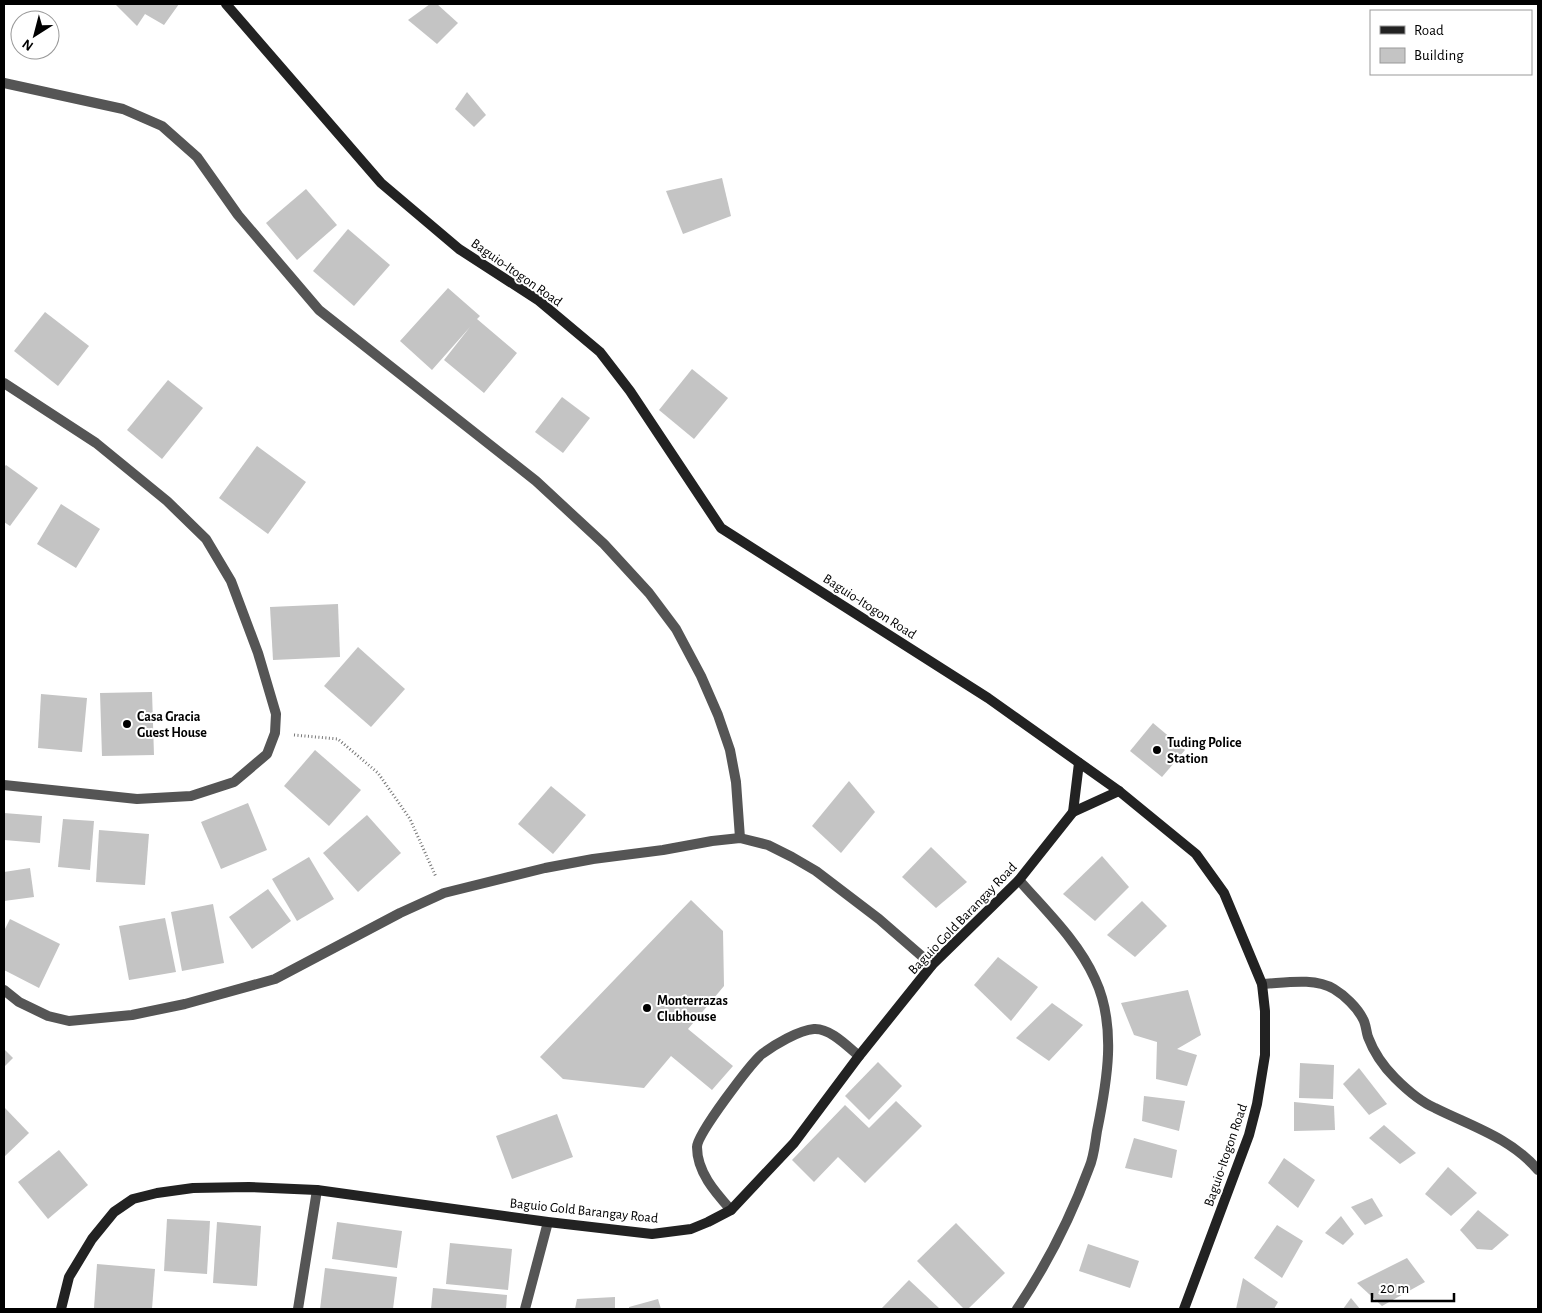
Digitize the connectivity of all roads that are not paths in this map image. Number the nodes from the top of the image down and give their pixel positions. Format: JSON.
{"nodes":[{"id":1,"x":226,"y":4,"type":"edge"},
{"id":2,"x":4,"y":83,"type":"edge"},
{"id":3,"x":4,"y":383,"type":"edge"},
{"id":4,"x":1079,"y":763,"type":"junction"},
{"id":5,"x":4,"y":785,"type":"edge"},
{"id":6,"x":1119,"y":791,"type":"junction"},
{"id":7,"x":1073,"y":812,"type":"junction"},
{"id":8,"x":740,"y":838,"type":"junction"},
{"id":9,"x":1019,"y":880,"type":"junction"},
{"id":10,"x":932,"y":965,"type":"junction"},
{"id":11,"x":1262,"y":984,"type":"junction"},
{"id":12,"x":4,"y":990,"type":"edge"},
{"id":13,"x":859,"y":1056,"type":"junction"},
{"id":14,"x":1538,"y":1170,"type":"edge"},
{"id":15,"x":318,"y":1190,"type":"junction"},
{"id":16,"x":731,"y":1210,"type":"junction"},
{"id":17,"x":548,"y":1222,"type":"junction"},
{"id":18,"x":61,"y":1309,"type":"edge"},
{"id":19,"x":298,"y":1309,"type":"edge"},
{"id":20,"x":525,"y":1309,"type":"edge"},
{"id":21,"x":1017,"y":1309,"type":"edge"},
{"id":22,"x":1184,"y":1309,"type":"edge"}],
"edges":[{"from":1,"to":4,"type":"main road","name":"Baguio-Itogon Road"},
{"from":2,"to":8,"type":"street"},
{"from":3,"to":5,"type":"street"},
{"from":4,"to":6,"type":"main road","name":"Baguio-Itogon Road"},
{"from":4,"to":7,"type":"main road"},
{"from":6,"to":7,"type":"main road","name":"Baguio Gold Barangay Road"},
{"from":6,"to":11,"type":"main road","name":"Baguio-Itogon Road"},
{"from":7,"to":9,"type":"main road","name":"Baguio Gold Barangay Road"},
{"from":8,"to":10,"type":"street"},
{"from":8,"to":12,"type":"street"},
{"from":9,"to":10,"type":"main road","name":"Baguio Gold Barangay Road"},
{"from":9,"to":21,"type":"street"},
{"from":10,"to":13,"type":"main road","name":"Baguio Gold Barangay Road"},
{"from":11,"to":14,"type":"street"},
{"from":11,"to":22,"type":"main road","name":"Baguio-Itogon Road"},
{"from":13,"to":16,"type":"main road","name":"Baguio Gold Barangay Road"},
{"from":13,"to":16,"type":"street"},
{"from":15,"to":17,"type":"main road","name":"Baguio Gold Barangay Road"},
{"from":15,"to":18,"type":"main road","name":"Baguio Gold Barangay Road"},
{"from":15,"to":19,"type":"street"},
{"from":16,"to":17,"type":"main road","name":"Baguio Gold Barangay Road"},
{"from":17,"to":20,"type":"street"}]}
